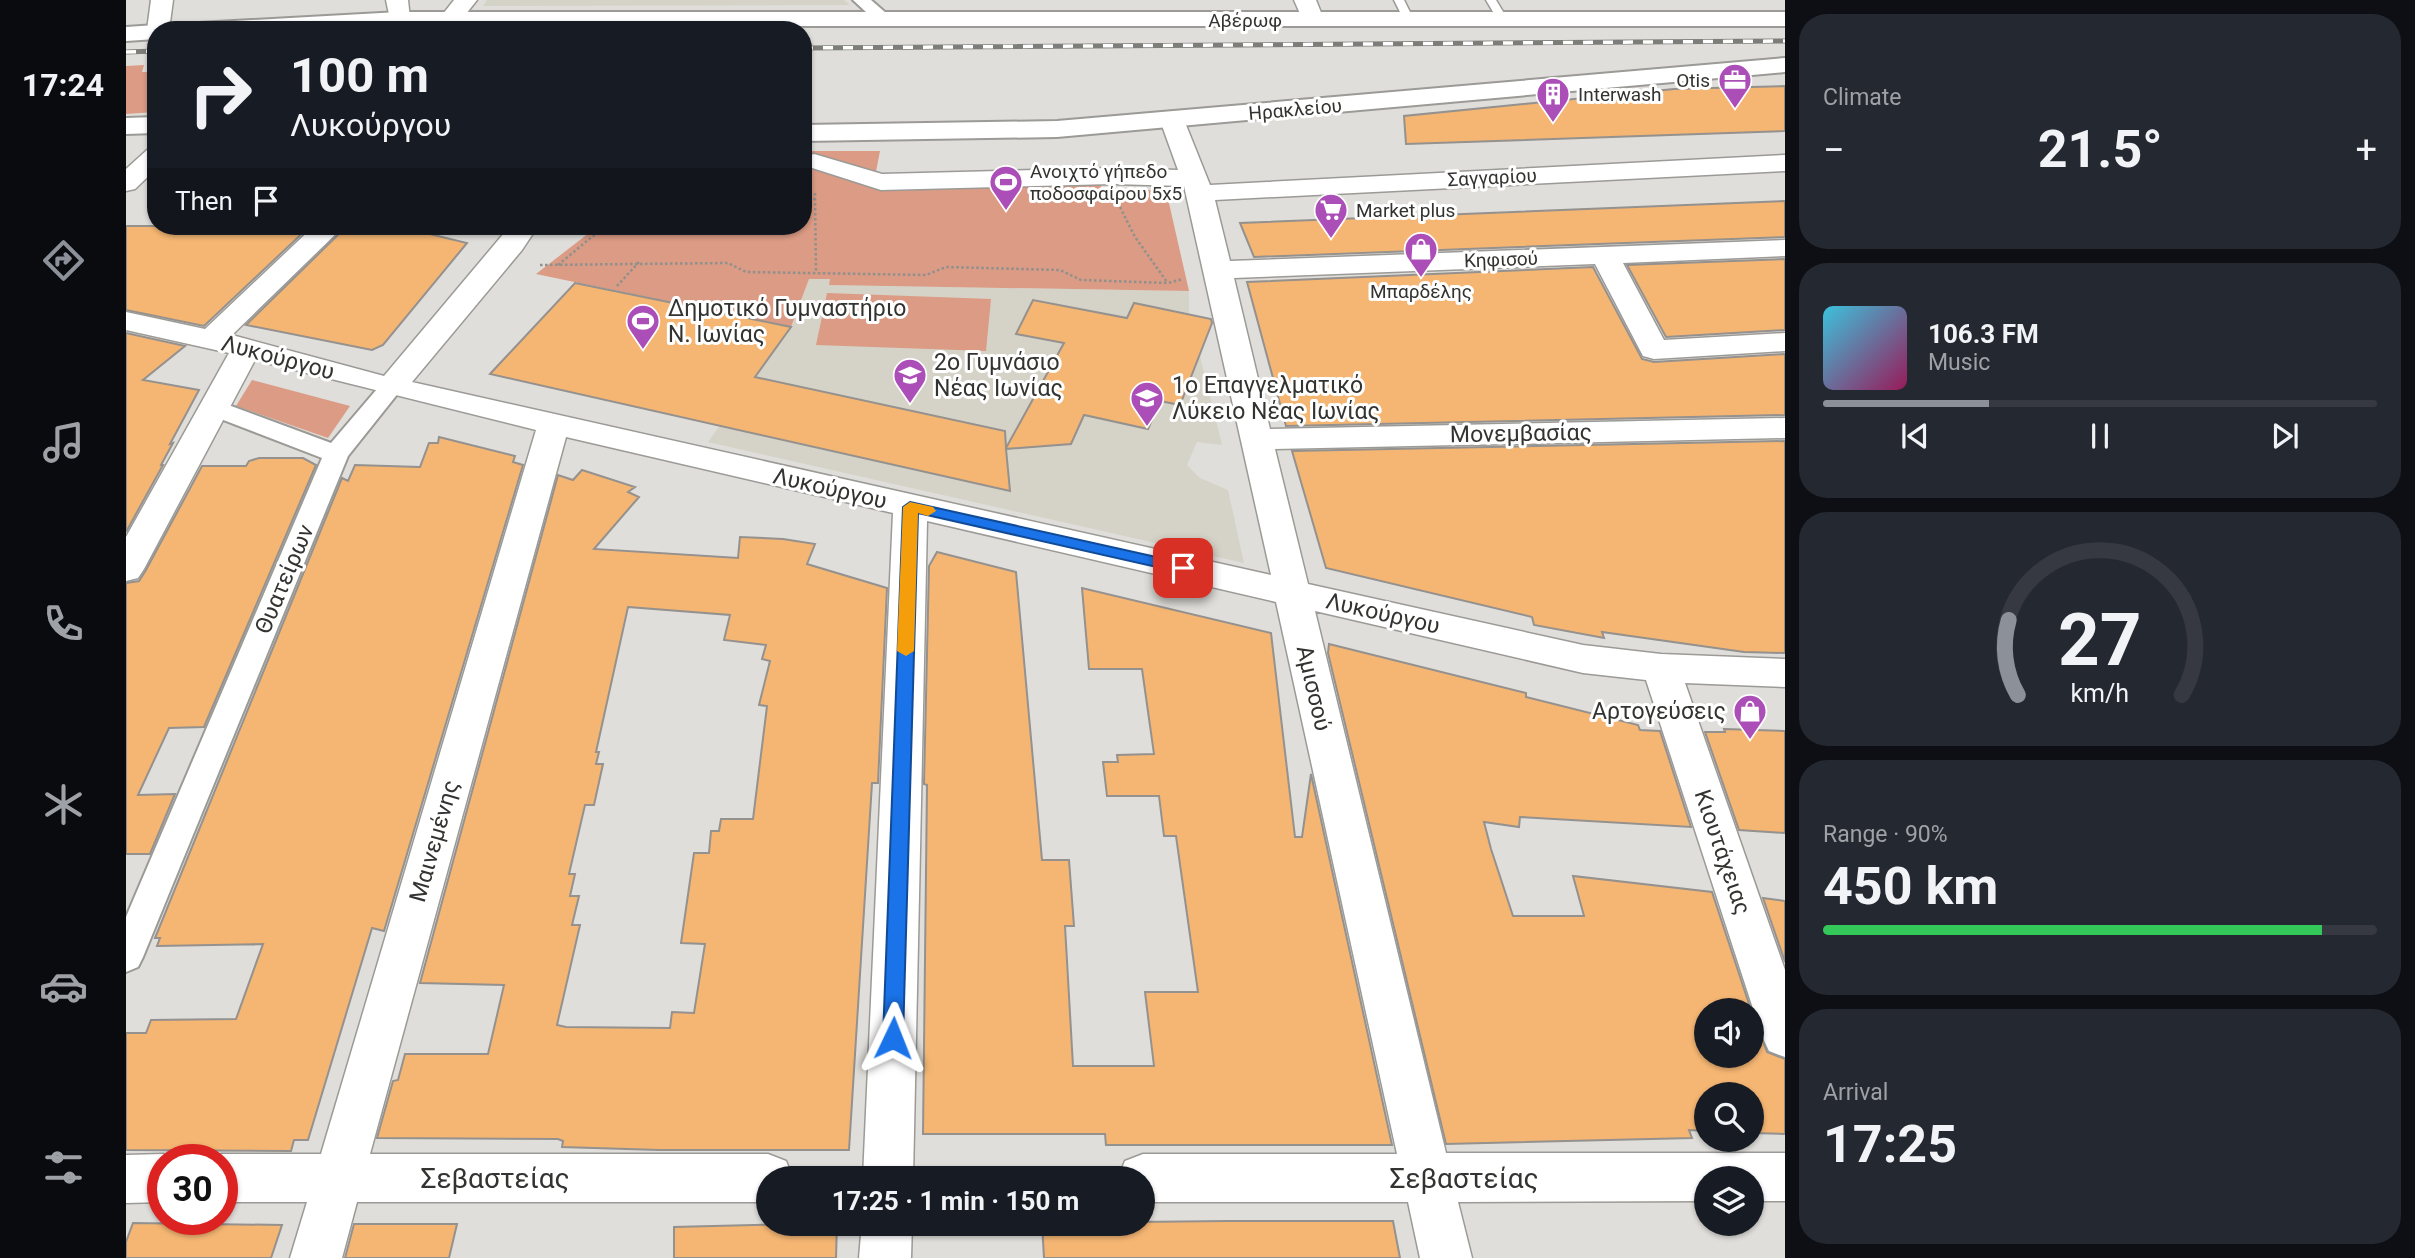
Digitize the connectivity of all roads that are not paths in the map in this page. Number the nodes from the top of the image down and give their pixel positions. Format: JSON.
{"nodes":[{"id":1,"x":162,"y":0,"type":"edge"},
{"id":2,"x":466,"y":0,"type":"edge"},
{"id":3,"x":861,"y":0,"type":"edge"},
{"id":4,"x":398,"y":9,"type":"edge"},
{"id":5,"x":1309,"y":10,"type":"edge"},
{"id":6,"x":1404,"y":10,"type":"edge"},
{"id":7,"x":1497,"y":10,"type":"edge"},
{"id":8,"x":450,"y":19,"type":"junction"},
{"id":9,"x":1785,"y":19,"type":"edge"},
{"id":10,"x":885,"y":20,"type":"junction"},
{"id":11,"x":159,"y":21,"type":"edge"},
{"id":12,"x":284,"y":21,"type":"edge"},
{"id":13,"x":535,"y":21,"type":"edge"},
{"id":14,"x":812,"y":22,"type":"edge"},
{"id":15,"x":147,"y":32,"type":"edge"},
{"id":16,"x":126,"y":34,"type":"edge"},
{"id":17,"x":1785,"y":51,"type":"edge"},
{"id":18,"x":1785,"y":65,"type":"edge"},
{"id":19,"x":812,"y":112,"type":"edge"},
{"id":20,"x":1172,"y":120,"type":"junction"},
{"id":21,"x":147,"y":125,"type":"edge"},
{"id":22,"x":126,"y":126,"type":"edge"},
{"id":23,"x":812,"y":133,"type":"edge"},
{"id":24,"x":147,"y":144,"type":"edge"},
{"id":25,"x":126,"y":145,"type":"edge"},
{"id":26,"x":814,"y":162,"type":"road end"},
{"id":27,"x":147,"y":163,"type":"edge"},
{"id":28,"x":1785,"y":163,"type":"edge"},
{"id":29,"x":126,"y":183,"type":"edge"},
{"id":30,"x":1198,"y":186,"type":"junction"},
{"id":31,"x":321,"y":235,"type":"edge"},
{"id":32,"x":516,"y":240,"type":"edge"},
{"id":33,"x":1785,"y":248,"type":"edge"},
{"id":34,"x":1605,"y":255,"type":"junction"},
{"id":35,"x":1218,"y":270,"type":"junction"},
{"id":36,"x":126,"y":321,"type":"edge"},
{"id":37,"x":211,"y":339,"type":"junction"},
{"id":38,"x":1785,"y":342,"type":"edge"},
{"id":39,"x":246,"y":349,"type":"junction"},
{"id":40,"x":391,"y":387,"type":"junction"},
{"id":41,"x":214,"y":408,"type":"junction"},
{"id":42,"x":554,"y":425,"type":"junction"},
{"id":43,"x":1785,"y":428,"type":"edge"},
{"id":44,"x":1257,"y":439,"type":"junction"},
{"id":45,"x":336,"y":454,"type":"junction"},
{"id":46,"x":910,"y":507,"type":"junction"},
{"id":47,"x":126,"y":569,"type":"edge"},
{"id":48,"x":1292,"y":593,"type":"junction"},
{"id":49,"x":1661,"y":668,"type":"junction"},
{"id":50,"x":1785,"y":673,"type":"edge"},
{"id":51,"x":126,"y":957,"type":"edge"},
{"id":52,"x":1785,"y":1036,"type":"edge"},
{"id":53,"x":888,"y":1166,"type":"edge"},
{"id":54,"x":126,"y":1178,"type":"edge"},
{"id":55,"x":147,"y":1178,"type":"edge"},
{"id":56,"x":238,"y":1178,"type":"edge"},
{"id":57,"x":339,"y":1178,"type":"junction"},
{"id":58,"x":756,"y":1178,"type":"edge"},
{"id":59,"x":1155,"y":1178,"type":"edge"},
{"id":60,"x":1427,"y":1178,"type":"junction"},
{"id":61,"x":1785,"y":1178,"type":"edge"},
{"id":62,"x":887,"y":1236,"type":"edge"},
{"id":63,"x":316,"y":1258,"type":"edge"},
{"id":64,"x":886,"y":1258,"type":"edge"},
{"id":65,"x":1446,"y":1258,"type":"edge"}],
"edges":[{"from":1,"to":11,"type":"street"},
{"from":2,"to":8,"type":"street"},
{"from":3,"to":10,"type":"street"},
{"from":4,"to":8,"type":"main road","name":"Αβέρωφ"},
{"from":4,"to":12,"type":"main road","name":"Αβέρωφ"},
{"from":5,"to":6,"type":"main road","name":"Αβέρωφ"},
{"from":5,"to":10,"type":"main road","name":"Αβέρωφ"},
{"from":6,"to":7,"type":"main road","name":"Αβέρωφ"},
{"from":7,"to":9,"type":"main road","name":"Αβέρωφ"},
{"from":8,"to":13,"type":"main road","name":"Αβέρωφ"},
{"from":10,"to":14,"type":"main road","name":"Αβέρωφ"},
{"from":15,"to":16,"type":"main road"},
{"from":17,"to":19,"type":"main road","name":"Ηρακλείου"},
{"from":18,"to":20,"type":"main road","name":"Ηρακλείου"},
{"from":20,"to":23,"type":"main road","name":"Ηρακλείου"},
{"from":20,"to":30,"type":"street","name":"Αμισσού"},
{"from":21,"to":22,"type":"main road"},
{"from":24,"to":25,"type":"main road"},
{"from":26,"to":30,"type":"street","name":"Σαγγαρίου"},
{"from":27,"to":29,"type":"street"},
{"from":28,"to":30,"type":"street","name":"Σαγγαρίου"},
{"from":30,"to":35,"type":"street","name":"Αμισσού"},
{"from":31,"to":37,"type":"street"},
{"from":32,"to":40,"type":"street","name":"Θυατείρων"},
{"from":33,"to":34,"type":"street","name":"Κηφισού"},
{"from":34,"to":35,"type":"street","name":"Κηφισού"},
{"from":34,"to":38,"type":"street"},
{"from":35,"to":44,"type":"street","name":"Αμισσού"},
{"from":36,"to":37,"type":"street","name":"Λυκούργου"},
{"from":37,"to":39,"type":"street","name":"Λυκούργου"},
{"from":39,"to":40,"type":"street","name":"Λυκούργου"},
{"from":39,"to":41,"type":"street"},
{"from":40,"to":42,"type":"street","name":"Λυκούργου"},
{"from":40,"to":45,"type":"street","name":"Θυατείρων"},
{"from":41,"to":45,"type":"street"},
{"from":41,"to":47,"type":"street"},
{"from":42,"to":46,"type":"street","name":"Λυκούργου"},
{"from":42,"to":57,"type":"street","name":"Μαινεμένης"},
{"from":43,"to":44,"type":"street","name":"Μονεμβασίας"},
{"from":44,"to":48,"type":"street","name":"Αμισσού"},
{"from":45,"to":51,"type":"street","name":"Θυατείρων"},
{"from":46,"to":48,"type":"street","name":"Λυκούργου"},
{"from":46,"to":53,"type":"street"},
{"from":48,"to":49,"type":"street","name":"Λυκούργου"},
{"from":48,"to":60,"type":"street","name":"Αμισσού"},
{"from":49,"to":50,"type":"street","name":"Λυκούργου"},
{"from":49,"to":52,"type":"street","name":"Κιουτάχειας"},
{"from":54,"to":55,"type":"street"},
{"from":56,"to":57,"type":"street","name":"Σεβαστείας"},
{"from":57,"to":58,"type":"street","name":"Σεβαστείας"},
{"from":57,"to":63,"type":"street","name":"Μαινεμένης"},
{"from":59,"to":60,"type":"street","name":"Σεβαστείας"},
{"from":60,"to":61,"type":"street","name":"Σεβαστείας"},
{"from":60,"to":65,"type":"street","name":"Αμισσού"},
{"from":62,"to":64,"type":"street"}]}
